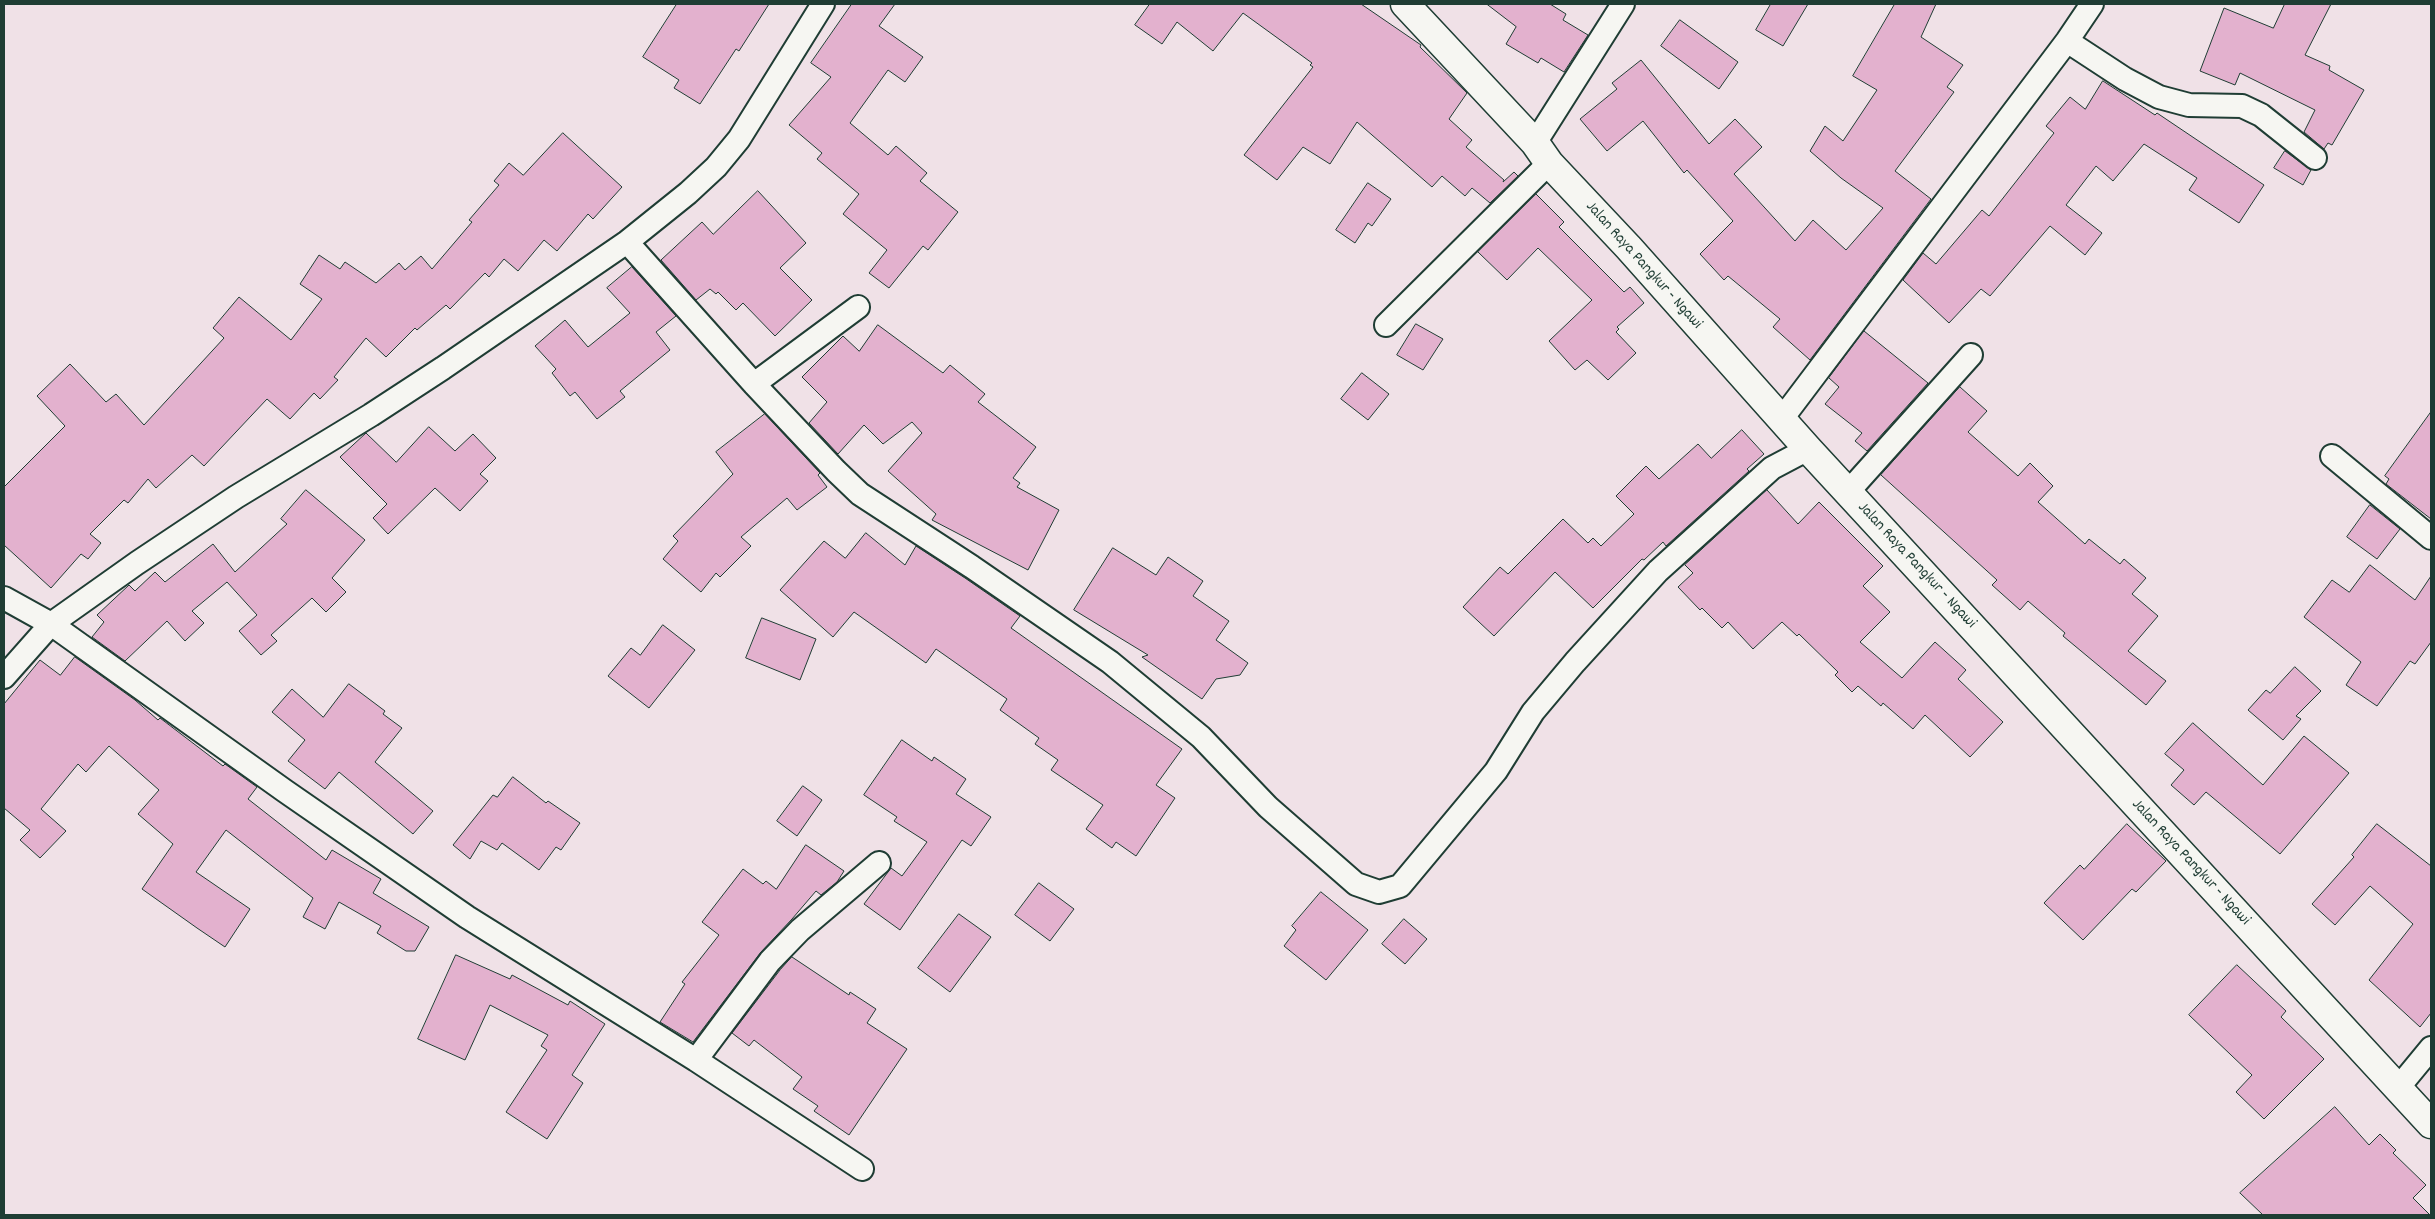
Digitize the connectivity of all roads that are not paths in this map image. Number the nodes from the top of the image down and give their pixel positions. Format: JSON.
{"nodes":[{"id":1,"x":823,"y":4,"type":"edge"},
{"id":2,"x":1405,"y":4,"type":"edge"},
{"id":3,"x":1623,"y":4,"type":"edge"},
{"id":4,"x":2092,"y":4,"type":"edge"},
{"id":5,"x":2067,"y":41,"type":"junction"},
{"id":6,"x":1542,"y":153,"type":"junction"},
{"id":7,"x":2315,"y":158,"type":"dead end"},
{"id":8,"x":628,"y":242,"type":"junction"},
{"id":9,"x":858,"y":307,"type":"dead end"},
{"id":10,"x":1386,"y":325,"type":"dead end"},
{"id":11,"x":1971,"y":355,"type":"dead end"},
{"id":12,"x":754,"y":384,"type":"junction"},
{"id":13,"x":1781,"y":420,"type":"junction"},
{"id":14,"x":1808,"y":449,"type":"junction"},
{"id":15,"x":2332,"y":456,"type":"dead end"},
{"id":16,"x":1848,"y":492,"type":"junction"},
{"id":17,"x":2431,"y":538,"type":"edge"},
{"id":18,"x":4,"y":598,"type":"edge"},
{"id":19,"x":52,"y":624,"type":"junction"},
{"id":20,"x":4,"y":677,"type":"edge"},
{"id":21,"x":879,"y":863,"type":"dead end"},
{"id":22,"x":2431,"y":1048,"type":"edge"},
{"id":23,"x":696,"y":1060,"type":"junction"},
{"id":24,"x":2398,"y":1088,"type":"junction"},
{"id":25,"x":2431,"y":1124,"type":"edge"},
{"id":26,"x":862,"y":1169,"type":"dead end"}],
"edges":[{"from":1,"to":8,"type":"street"},
{"from":2,"to":6,"type":"main road","name":"Jalan Raya Pangkur - Ngawi"},
{"from":3,"to":6,"type":"street"},
{"from":4,"to":5,"type":"street"},
{"from":5,"to":7,"type":"street"},
{"from":5,"to":13,"type":"street"},
{"from":6,"to":10,"type":"street"},
{"from":6,"to":13,"type":"main road","name":"Jalan Raya Pangkur - Ngawi"},
{"from":8,"to":12,"type":"street"},
{"from":8,"to":19,"type":"street"},
{"from":9,"to":12,"type":"street"},
{"from":11,"to":16,"type":"street"},
{"from":12,"to":14,"type":"street"},
{"from":13,"to":14,"type":"main road","name":"Jalan Raya Pangkur - Ngawi"},
{"from":14,"to":16,"type":"main road","name":"Jalan Raya Pangkur - Ngawi"},
{"from":15,"to":17,"type":"street"},
{"from":16,"to":24,"type":"main road","name":"Jalan Raya Pangkur - Ngawi"},
{"from":18,"to":19,"type":"street"},
{"from":19,"to":20,"type":"street"},
{"from":19,"to":23,"type":"street"},
{"from":21,"to":23,"type":"street"},
{"from":22,"to":24,"type":"street"},
{"from":23,"to":26,"type":"street"},
{"from":24,"to":25,"type":"main road","name":"Jalan Raya Pangkur - Ngawi"}]}
